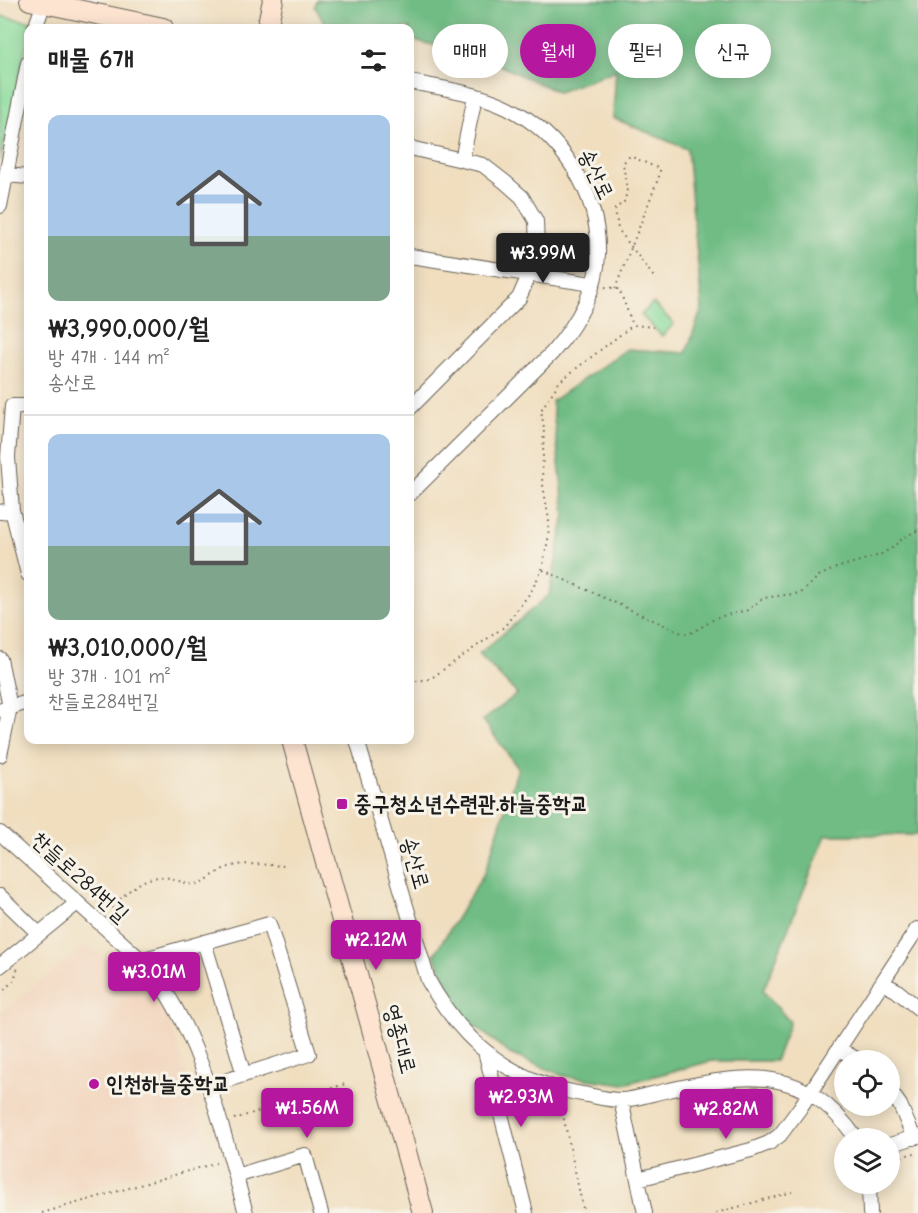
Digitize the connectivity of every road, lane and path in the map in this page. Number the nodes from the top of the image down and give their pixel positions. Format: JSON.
{"nodes":[{"id":1,"x":273,"y":0,"type":"edge"},
{"id":2,"x":37,"y":1,"type":"edge"},
{"id":3,"x":35,"y":24,"type":"edge"},
{"id":4,"x":144,"y":24,"type":"edge"},
{"id":5,"x":268,"y":24,"type":"edge"},
{"id":6,"x":414,"y":83,"type":"edge"},
{"id":7,"x":24,"y":84,"type":"edge"},
{"id":8,"x":475,"y":96,"type":"junction"},
{"id":9,"x":414,"y":149,"type":"edge"},
{"id":10,"x":462,"y":159,"type":"junction"},
{"id":11,"x":7,"y":174,"type":"junction"},
{"id":12,"x":24,"y":176,"type":"edge"},
{"id":13,"x":0,"y":206,"type":"edge"},
{"id":14,"x":631,"y":248,"type":"junction"},
{"id":15,"x":414,"y":257,"type":"edge"},
{"id":16,"x":529,"y":275,"type":"junction"},
{"id":17,"x":656,"y":280,"type":"dead end"},
{"id":18,"x":597,"y":286,"type":"junction"},
{"id":19,"x":615,"y":289,"type":"junction"},
{"id":20,"x":633,"y":325,"type":"junction"},
{"id":21,"x":653,"y":327,"type":"dead end"},
{"id":22,"x":414,"y":404,"type":"edge"},
{"id":23,"x":24,"y":406,"type":"edge"},
{"id":24,"x":414,"y":490,"type":"edge"},
{"id":25,"x":6,"y":511,"type":"edge"},
{"id":26,"x":918,"y":530,"type":"edge"},
{"id":27,"x":24,"y":563,"type":"edge"},
{"id":28,"x":542,"y":570,"type":"junction"},
{"id":29,"x":0,"y":659,"type":"edge"},
{"id":30,"x":414,"y":682,"type":"edge"},
{"id":31,"x":24,"y":703,"type":"edge"},
{"id":32,"x":5,"y":709,"type":"edge"},
{"id":33,"x":293,"y":744,"type":"edge"},
{"id":34,"x":358,"y":744,"type":"edge"},
{"id":35,"x":0,"y":755,"type":"edge"},
{"id":36,"x":0,"y":833,"type":"edge"},
{"id":37,"x":284,"y":866,"type":"dead end"},
{"id":38,"x":0,"y":896,"type":"edge"},
{"id":39,"x":77,"y":903,"type":"junction"},
{"id":40,"x":112,"y":908,"type":"dead end"},
{"id":41,"x":917,"y":929,"type":"edge"},
{"id":42,"x":39,"y":934,"type":"junction"},
{"id":43,"x":204,"y":942,"type":"junction"},
{"id":44,"x":141,"y":960,"type":"junction"},
{"id":45,"x":0,"y":966,"type":"edge"},
{"id":46,"x":882,"y":983,"type":"junction"},
{"id":47,"x":918,"y":1008,"type":"edge"},
{"id":48,"x":839,"y":1049,"type":"joint"},
{"id":49,"x":485,"y":1051,"type":"junction"},
{"id":50,"x":244,"y":1075,"type":"junction"},
{"id":51,"x":345,"y":1084,"type":"dead end"},
{"id":52,"x":209,"y":1086,"type":"junction"},
{"id":53,"x":810,"y":1093,"type":"junction"},
{"id":54,"x":560,"y":1099,"type":"dead end"},
{"id":55,"x":621,"y":1101,"type":"junction"},
{"id":56,"x":900,"y":1105,"type":"edge"},
{"id":57,"x":226,"y":1122,"type":"dead end"},
{"id":58,"x":848,"y":1128,"type":"edge"},
{"id":59,"x":916,"y":1137,"type":"edge"},
{"id":60,"x":900,"y":1142,"type":"edge"},
{"id":61,"x":918,"y":1152,"type":"edge"},
{"id":62,"x":900,"y":1157,"type":"edge"},
{"id":63,"x":216,"y":1163,"type":"dead end"},
{"id":64,"x":236,"y":1176,"type":"junction"},
{"id":65,"x":638,"y":1179,"type":"junction"},
{"id":66,"x":792,"y":1192,"type":"dead end"},
{"id":67,"x":869,"y":1194,"type":"edge"},
{"id":68,"x":42,"y":1213,"type":"edge"},
{"id":69,"x":246,"y":1213,"type":"edge"},
{"id":70,"x":321,"y":1213,"type":"edge"},
{"id":71,"x":423,"y":1213,"type":"edge"},
{"id":72,"x":526,"y":1213,"type":"edge"},
{"id":73,"x":584,"y":1213,"type":"edge"},
{"id":74,"x":645,"y":1213,"type":"edge"},
{"id":75,"x":716,"y":1213,"type":"edge"},
{"id":76,"x":870,"y":1213,"type":"edge"}],
"edges":[{"from":1,"to":5,"type":"street"},
{"from":2,"to":3,"type":"street"},
{"from":2,"to":4,"type":"street"},
{"from":6,"to":8,"type":"street","name":"송산로"},
{"from":7,"to":11,"type":"street"},
{"from":8,"to":10,"type":"street"},
{"from":8,"to":18,"type":"street","name":"송산로"},
{"from":9,"to":10,"type":"street"},
{"from":10,"to":16,"type":"street"},
{"from":11,"to":12,"type":"street"},
{"from":11,"to":13,"type":"street"},
{"from":14,"to":14,"type":"path"},
{"from":14,"to":17,"type":"path"},
{"from":14,"to":19,"type":"path"},
{"from":15,"to":16,"type":"street"},
{"from":16,"to":18,"type":"street"},
{"from":16,"to":22,"type":"street"},
{"from":18,"to":19,"type":"path"},
{"from":18,"to":24,"type":"street","name":"송산로"},
{"from":19,"to":20,"type":"path"},
{"from":20,"to":21,"type":"path"},
{"from":20,"to":28,"type":"path"},
{"from":23,"to":25,"type":"street"},
{"from":25,"to":27,"type":"street"},
{"from":26,"to":28,"type":"path"},
{"from":28,"to":30,"type":"path"},
{"from":29,"to":32,"type":"street"},
{"from":31,"to":32,"type":"street"},
{"from":32,"to":35,"type":"street"},
{"from":33,"to":71,"type":"street","name":"영종대로"},
{"from":34,"to":49,"type":"street","name":"송산로"},
{"from":36,"to":39,"type":"street","name":"찬들로284번길"},
{"from":37,"to":40,"type":"path"},
{"from":38,"to":42,"type":"street"},
{"from":39,"to":42,"type":"street"},
{"from":39,"to":44,"type":"street","name":"찬들로284번길"},
{"from":41,"to":46,"type":"street"},
{"from":42,"to":45,"type":"street"},
{"from":43,"to":44,"type":"street"},
{"from":43,"to":50,"type":"street"},
{"from":43,"to":50,"type":"street"},
{"from":44,"to":52,"type":"street","name":"찬들로284번길"},
{"from":46,"to":47,"type":"street"},
{"from":46,"to":48,"type":"street"},
{"from":48,"to":53,"type":"street"},
{"from":49,"to":55,"type":"street","name":"송산로"},
{"from":49,"to":72,"type":"street"},
{"from":50,"to":52,"type":"street"},
{"from":51,"to":57,"type":"path"},
{"from":52,"to":64,"type":"street","name":"찬들로284번길"},
{"from":53,"to":55,"type":"street","name":"송산로"},
{"from":53,"to":58,"type":"street","name":"송산로"},
{"from":53,"to":65,"type":"street"},
{"from":54,"to":73,"type":"path"},
{"from":55,"to":65,"type":"street"},
{"from":56,"to":59,"type":"street"},
{"from":59,"to":60,"type":"street"},
{"from":61,"to":62,"type":"path"},
{"from":63,"to":68,"type":"path"},
{"from":64,"to":69,"type":"street","name":"찬들로284번길"},
{"from":64,"to":70,"type":"street"},
{"from":65,"to":74,"type":"street"},
{"from":66,"to":75,"type":"path"},
{"from":67,"to":76,"type":"street"}]}
